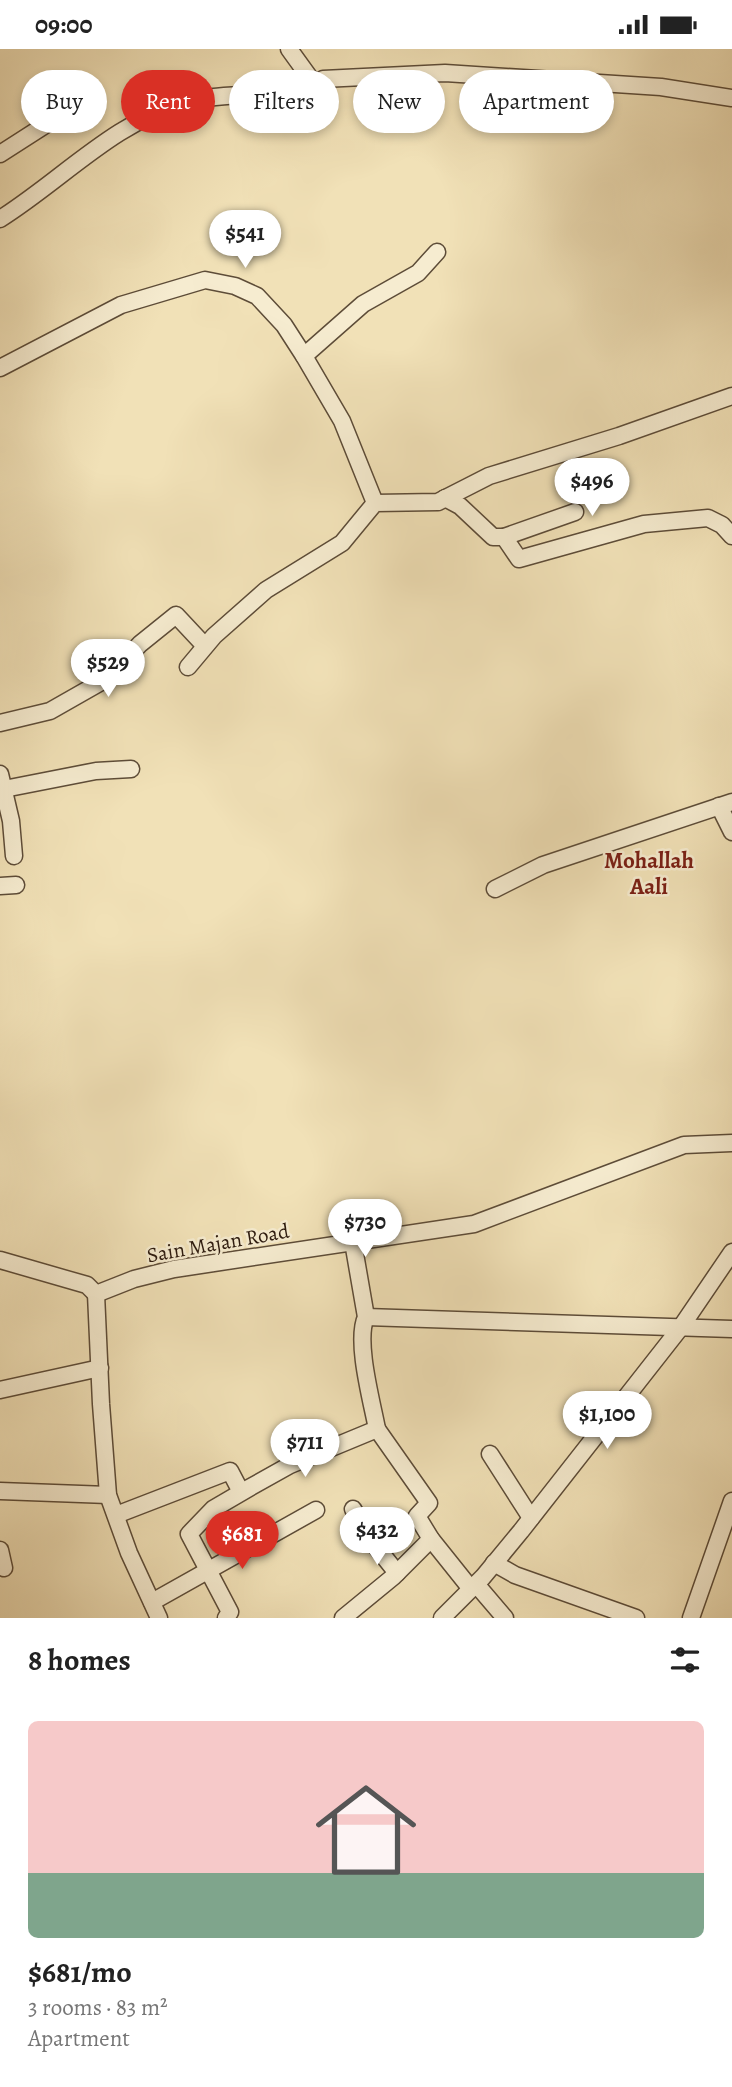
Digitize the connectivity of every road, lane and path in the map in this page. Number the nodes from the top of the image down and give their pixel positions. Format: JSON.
{"nodes":[{"id":1,"x":289,"y":49,"type":"edge"},
{"id":2,"x":304,"y":70,"type":"edge"},
{"id":3,"x":339,"y":78,"type":"edge"},
{"id":4,"x":229,"y":96,"type":"edge"},
{"id":5,"x":732,"y":98,"type":"edge"},
{"id":6,"x":33,"y":133,"type":"edge"},
{"id":7,"x":0,"y":154,"type":"edge"},
{"id":8,"x":0,"y":219,"type":"edge"},
{"id":9,"x":437,"y":252,"type":"dead end"},
{"id":10,"x":304,"y":356,"type":"junction"},
{"id":11,"x":0,"y":368,"type":"edge"},
{"id":12,"x":732,"y":396,"type":"edge"},
{"id":13,"x":445,"y":498,"type":"junction"},
{"id":14,"x":375,"y":503,"type":"junction"},
{"id":15,"x":575,"y":512,"type":"dead end"},
{"id":16,"x":732,"y":536,"type":"edge"},
{"id":17,"x":504,"y":537,"type":"junction"},
{"id":18,"x":205,"y":646,"type":"junction"},
{"id":19,"x":188,"y":667,"type":"dead end"},
{"id":20,"x":0,"y":723,"type":"edge"},
{"id":21,"x":131,"y":769,"type":"dead end"},
{"id":22,"x":2,"y":782,"type":"edge"},
{"id":23,"x":726,"y":804,"type":"edge"},
{"id":24,"x":732,"y":832,"type":"edge"},
{"id":25,"x":14,"y":856,"type":"dead end"},
{"id":26,"x":495,"y":889,"type":"dead end"},
{"id":27,"x":732,"y":1143,"type":"edge"},
{"id":28,"x":353,"y":1242,"type":"junction"},
{"id":29,"x":732,"y":1252,"type":"edge"},
{"id":30,"x":0,"y":1260,"type":"edge"},
{"id":31,"x":96,"y":1294,"type":"junction"},
{"id":32,"x":366,"y":1317,"type":"junction"},
{"id":33,"x":681,"y":1327,"type":"junction"},
{"id":34,"x":732,"y":1329,"type":"edge"},
{"id":35,"x":100,"y":1368,"type":"junction"},
{"id":36,"x":0,"y":1389,"type":"edge"},
{"id":37,"x":377,"y":1429,"type":"junction"},
{"id":38,"x":490,"y":1454,"type":"dead end"},
{"id":39,"x":0,"y":1492,"type":"edge"},
{"id":40,"x":241,"y":1492,"type":"junction"},
{"id":41,"x":108,"y":1495,"type":"junction"},
{"id":42,"x":732,"y":1501,"type":"edge"},
{"id":43,"x":353,"y":1509,"type":"dead end"},
{"id":44,"x":316,"y":1510,"type":"dead end"},
{"id":45,"x":116,"y":1515,"type":"junction"},
{"id":46,"x":531,"y":1518,"type":"junction"},
{"id":47,"x":430,"y":1539,"type":"junction"},
{"id":48,"x":0,"y":1550,"type":"edge"},
{"id":49,"x":494,"y":1563,"type":"junction"},
{"id":50,"x":4,"y":1568,"type":"dead end"},
{"id":51,"x":208,"y":1570,"type":"junction"},
{"id":52,"x":397,"y":1573,"type":"junction"},
{"id":53,"x":473,"y":1586,"type":"junction"},
{"id":54,"x":152,"y":1602,"type":"junction"},
{"id":55,"x":159,"y":1618,"type":"edge"},
{"id":56,"x":226,"y":1618,"type":"edge"},
{"id":57,"x":343,"y":1618,"type":"edge"},
{"id":58,"x":442,"y":1618,"type":"edge"},
{"id":59,"x":505,"y":1618,"type":"edge"},
{"id":60,"x":636,"y":1618,"type":"edge"},
{"id":61,"x":691,"y":1618,"type":"edge"}],
"edges":[{"from":1,"to":2,"type":"street"},
{"from":3,"to":5,"type":"street"},
{"from":4,"to":8,"type":"street"},
{"from":6,"to":7,"type":"street"},
{"from":9,"to":10,"type":"street"},
{"from":10,"to":11,"type":"street"},
{"from":10,"to":14,"type":"street"},
{"from":12,"to":13,"type":"street"},
{"from":13,"to":14,"type":"street"},
{"from":13,"to":17,"type":"street"},
{"from":14,"to":18,"type":"street"},
{"from":15,"to":17,"type":"street"},
{"from":16,"to":17,"type":"street"},
{"from":18,"to":19,"type":"street"},
{"from":18,"to":20,"type":"street"},
{"from":21,"to":22,"type":"street"},
{"from":22,"to":25,"type":"street"},
{"from":23,"to":24,"type":"street"},
{"from":23,"to":26,"type":"street"},
{"from":27,"to":28,"type":"street","name":"Sain Majan Road"},
{"from":28,"to":31,"type":"street","name":"Sain Majan Road"},
{"from":28,"to":32,"type":"street"},
{"from":29,"to":33,"type":"street"},
{"from":30,"to":31,"type":"street"},
{"from":31,"to":35,"type":"street"},
{"from":32,"to":33,"type":"street"},
{"from":32,"to":37,"type":"street"},
{"from":33,"to":34,"type":"street"},
{"from":33,"to":46,"type":"street"},
{"from":35,"to":36,"type":"street"},
{"from":35,"to":41,"type":"street"},
{"from":37,"to":40,"type":"street"},
{"from":37,"to":47,"type":"street"},
{"from":38,"to":46,"type":"street"},
{"from":39,"to":41,"type":"street"},
{"from":40,"to":45,"type":"street"},
{"from":40,"to":51,"type":"street"},
{"from":41,"to":45,"type":"street"},
{"from":42,"to":61,"type":"street"},
{"from":43,"to":52,"type":"street"},
{"from":44,"to":51,"type":"street"},
{"from":45,"to":54,"type":"street"},
{"from":46,"to":49,"type":"street"},
{"from":47,"to":52,"type":"street"},
{"from":47,"to":53,"type":"street"},
{"from":48,"to":50,"type":"street"},
{"from":49,"to":53,"type":"street"},
{"from":49,"to":60,"type":"street"},
{"from":51,"to":54,"type":"street"},
{"from":51,"to":56,"type":"street"},
{"from":52,"to":57,"type":"street"},
{"from":53,"to":58,"type":"street"},
{"from":53,"to":59,"type":"street"},
{"from":54,"to":55,"type":"street"}]}
